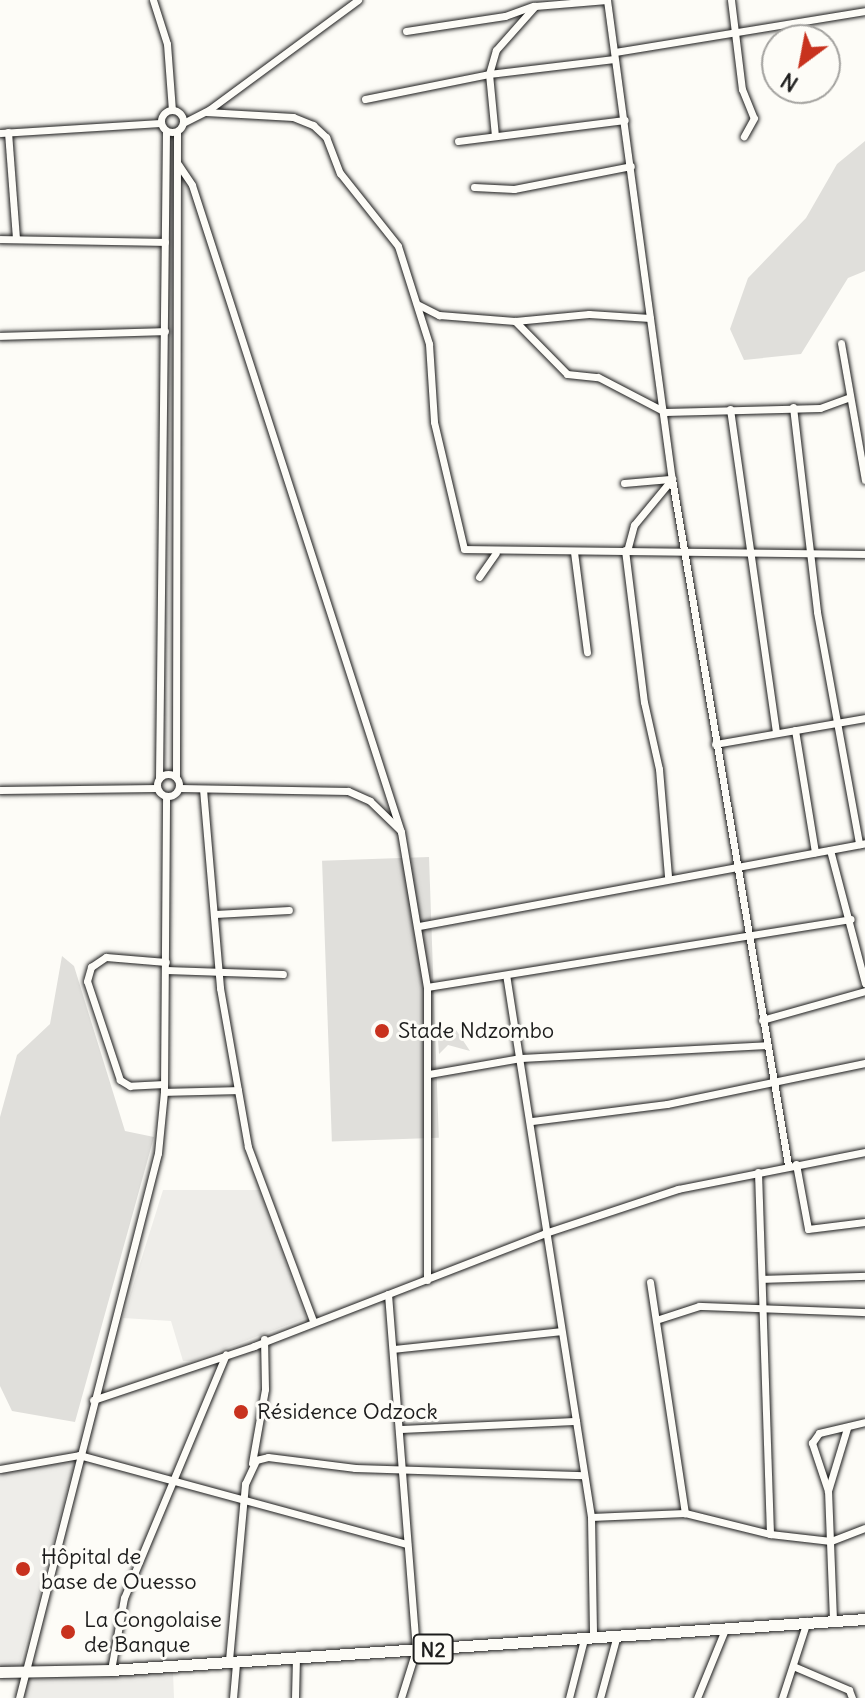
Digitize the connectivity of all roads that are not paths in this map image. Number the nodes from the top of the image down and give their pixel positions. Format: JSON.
{"nodes":[{"id":1,"x":153,"y":0,"type":"edge"},
{"id":2,"x":358,"y":0,"type":"edge"},
{"id":3,"x":731,"y":0,"type":"edge"},
{"id":4,"x":535,"y":6,"type":"junction"},
{"id":5,"x":865,"y":11,"type":"edge"},
{"id":6,"x":406,"y":31,"type":"dead end"},
{"id":7,"x":737,"y":33,"type":"junction"},
{"id":8,"x":614,"y":55,"type":"junction"},
{"id":9,"x":489,"y":74,"type":"junction"},
{"id":10,"x":365,"y":99,"type":"dead end"},
{"id":11,"x":172,"y":110,"type":"junction"},
{"id":12,"x":206,"y":112,"type":"junction"},
{"id":13,"x":625,"y":120,"type":"junction"},
{"id":14,"x":183,"y":123,"type":"junction"},
{"id":15,"x":163,"y":127,"type":"junction"},
{"id":16,"x":4,"y":132,"type":"edge"},
{"id":17,"x":177,"y":132,"type":"junction"},
{"id":18,"x":495,"y":136,"type":"junction"},
{"id":19,"x":744,"y":136,"type":"dead end"},
{"id":20,"x":458,"y":141,"type":"dead end"},
{"id":21,"x":178,"y":164,"type":"junction"},
{"id":22,"x":631,"y":166,"type":"junction"},
{"id":23,"x":472,"y":197,"type":"dead end"},
{"id":24,"x":0,"y":239,"type":"edge"},
{"id":25,"x":16,"y":239,"type":"junction"},
{"id":26,"x":165,"y":242,"type":"junction"},
{"id":27,"x":417,"y":304,"type":"junction"},
{"id":28,"x":650,"y":318,"type":"junction"},
{"id":29,"x":515,"y":321,"type":"junction"},
{"id":30,"x":165,"y":331,"type":"junction"},
{"id":31,"x":0,"y":336,"type":"edge"},
{"id":32,"x":841,"y":343,"type":"dead end"},
{"id":33,"x":848,"y":398,"type":"junction"},
{"id":34,"x":793,"y":407,"type":"junction"},
{"id":35,"x":730,"y":409,"type":"junction"},
{"id":36,"x":665,"y":412,"type":"junction"},
{"id":37,"x":672,"y":479,"type":"junction"},
{"id":38,"x":865,"y":480,"type":"edge"},
{"id":39,"x":624,"y":483,"type":"dead end"},
{"id":40,"x":684,"y":548,"type":"junction"},
{"id":41,"x":626,"y":550,"type":"junction"},
{"id":42,"x":574,"y":552,"type":"junction"},
{"id":43,"x":749,"y":552,"type":"junction"},
{"id":44,"x":496,"y":553,"type":"junction"},
{"id":45,"x":811,"y":554,"type":"junction"},
{"id":46,"x":865,"y":554,"type":"edge"},
{"id":47,"x":479,"y":577,"type":"dead end"},
{"id":48,"x":587,"y":652,"type":"dead end"},
{"id":49,"x":865,"y":718,"type":"edge"},
{"id":50,"x":837,"y":724,"type":"junction"},
{"id":51,"x":795,"y":730,"type":"junction"},
{"id":52,"x":776,"y":732,"type":"junction"},
{"id":53,"x":715,"y":744,"type":"junction"},
{"id":54,"x":176,"y":777,"type":"junction"},
{"id":55,"x":159,"y":778,"type":"junction"},
{"id":56,"x":157,"y":788,"type":"junction"},
{"id":57,"x":179,"y":788,"type":"junction"},
{"id":58,"x":203,"y":789,"type":"junction"},
{"id":59,"x":0,"y":790,"type":"edge"},
{"id":60,"x":166,"y":796,"type":"junction"},
{"id":61,"x":401,"y":832,"type":"junction"},
{"id":62,"x":862,"y":844,"type":"edge"},
{"id":63,"x":830,"y":850,"type":"junction"},
{"id":64,"x":815,"y":852,"type":"junction"},
{"id":65,"x":737,"y":866,"type":"junction"},
{"id":66,"x":668,"y":876,"type":"junction"},
{"id":67,"x":289,"y":910,"type":"dead end"},
{"id":68,"x":215,"y":914,"type":"junction"},
{"id":69,"x":851,"y":919,"type":"junction"},
{"id":70,"x":419,"y":926,"type":"junction"},
{"id":71,"x":748,"y":939,"type":"junction"},
{"id":72,"x":166,"y":966,"type":"junction"},
{"id":73,"x":219,"y":971,"type":"junction"},
{"id":74,"x":283,"y":974,"type":"dead end"},
{"id":75,"x":507,"y":978,"type":"junction"},
{"id":76,"x":865,"y":983,"type":"edge"},
{"id":77,"x":427,"y":987,"type":"junction"},
{"id":78,"x":865,"y":991,"type":"edge"},
{"id":79,"x":762,"y":1020,"type":"junction"},
{"id":80,"x":767,"y":1045,"type":"junction"},
{"id":81,"x":521,"y":1058,"type":"junction"},
{"id":82,"x":865,"y":1063,"type":"edge"},
{"id":83,"x":429,"y":1074,"type":"junction"},
{"id":84,"x":774,"y":1083,"type":"junction"},
{"id":85,"x":164,"y":1088,"type":"junction"},
{"id":86,"x":238,"y":1090,"type":"junction"},
{"id":87,"x":532,"y":1121,"type":"junction"},
{"id":88,"x":865,"y":1152,"type":"edge"},
{"id":89,"x":792,"y":1164,"type":"junction"},
{"id":90,"x":758,"y":1172,"type":"junction"},
{"id":91,"x":865,"y":1222,"type":"edge"},
{"id":92,"x":545,"y":1233,"type":"junction"},
{"id":93,"x":865,"y":1276,"type":"edge"},
{"id":94,"x":762,"y":1279,"type":"junction"},
{"id":95,"x":427,"y":1280,"type":"junction"},
{"id":96,"x":650,"y":1282,"type":"dead end"},
{"id":97,"x":388,"y":1294,"type":"junction"},
{"id":98,"x":759,"y":1306,"type":"junction"},
{"id":99,"x":865,"y":1312,"type":"edge"},
{"id":100,"x":656,"y":1320,"type":"junction"},
{"id":101,"x":313,"y":1321,"type":"junction"},
{"id":102,"x":561,"y":1331,"type":"junction"},
{"id":103,"x":264,"y":1339,"type":"junction"},
{"id":104,"x":393,"y":1349,"type":"junction"},
{"id":105,"x":226,"y":1354,"type":"junction"},
{"id":106,"x":93,"y":1400,"type":"junction"},
{"id":107,"x":576,"y":1421,"type":"junction"},
{"id":108,"x":865,"y":1422,"type":"edge"},
{"id":109,"x":847,"y":1428,"type":"junction"},
{"id":110,"x":399,"y":1429,"type":"junction"},
{"id":111,"x":79,"y":1455,"type":"junction"},
{"id":112,"x":252,"y":1463,"type":"junction"},
{"id":113,"x":402,"y":1468,"type":"junction"},
{"id":114,"x":0,"y":1469,"type":"edge"},
{"id":115,"x":584,"y":1475,"type":"junction"},
{"id":116,"x":171,"y":1480,"type":"junction"},
{"id":117,"x":828,"y":1491,"type":"junction"},
{"id":118,"x":245,"y":1499,"type":"junction"},
{"id":119,"x":685,"y":1513,"type":"junction"},
{"id":120,"x":591,"y":1517,"type":"junction"},
{"id":121,"x":865,"y":1528,"type":"edge"},
{"id":122,"x":770,"y":1534,"type":"junction"},
{"id":123,"x":831,"y":1541,"type":"junction"},
{"id":124,"x":407,"y":1544,"type":"junction"},
{"id":125,"x":865,"y":1619,"type":"edge"},
{"id":126,"x":833,"y":1620,"type":"junction"},
{"id":127,"x":807,"y":1621,"type":"junction"},
{"id":128,"x":726,"y":1627,"type":"junction"},
{"id":129,"x":617,"y":1635,"type":"junction"},
{"id":130,"x":588,"y":1638,"type":"junction"},
{"id":131,"x":416,"y":1650,"type":"junction"},
{"id":132,"x":296,"y":1657,"type":"junction"},
{"id":133,"x":232,"y":1660,"type":"junction"},
{"id":134,"x":793,"y":1666,"type":"junction"},
{"id":135,"x":111,"y":1670,"type":"junction"},
{"id":136,"x":0,"y":1672,"type":"edge"},
{"id":137,"x":24,"y":1673,"type":"junction"},
{"id":138,"x":19,"y":1698,"type":"edge"},
{"id":139,"x":233,"y":1698,"type":"edge"},
{"id":140,"x":295,"y":1698,"type":"edge"},
{"id":141,"x":401,"y":1698,"type":"edge"},
{"id":142,"x":569,"y":1698,"type":"edge"},
{"id":143,"x":600,"y":1698,"type":"edge"},
{"id":144,"x":697,"y":1698,"type":"edge"},
{"id":145,"x":782,"y":1698,"type":"edge"},
{"id":146,"x":852,"y":1698,"type":"edge"}],
"edges":[{"from":1,"to":11,"type":"street"},
{"from":2,"to":12,"type":"street"},
{"from":3,"to":7,"type":"street"},
{"from":4,"to":6,"type":"street"},
{"from":4,"to":8,"type":"street"},
{"from":4,"to":9,"type":"street"},
{"from":5,"to":7,"type":"street"},
{"from":7,"to":8,"type":"street"},
{"from":7,"to":19,"type":"street"},
{"from":8,"to":9,"type":"street"},
{"from":8,"to":13,"type":"street"},
{"from":9,"to":10,"type":"street"},
{"from":9,"to":18,"type":"street"},
{"from":11,"to":14,"type":"street"},
{"from":11,"to":15,"type":"street"},
{"from":12,"to":14,"type":"street"},
{"from":12,"to":27,"type":"street"},
{"from":13,"to":18,"type":"street"},
{"from":13,"to":22,"type":"street"},
{"from":14,"to":17,"type":"street"},
{"from":15,"to":16,"type":"street"},
{"from":15,"to":17,"type":"street"},
{"from":15,"to":26,"type":"street"},
{"from":16,"to":25,"type":"street"},
{"from":17,"to":21,"type":"street"},
{"from":18,"to":20,"type":"street"},
{"from":21,"to":54,"type":"street"},
{"from":21,"to":61,"type":"street"},
{"from":22,"to":23,"type":"street"},
{"from":22,"to":28,"type":"street"},
{"from":24,"to":25,"type":"street"},
{"from":25,"to":26,"type":"street"},
{"from":26,"to":30,"type":"street"},
{"from":27,"to":29,"type":"street"},
{"from":27,"to":44,"type":"street"},
{"from":28,"to":29,"type":"street"},
{"from":28,"to":36,"type":"street"},
{"from":29,"to":36,"type":"street"},
{"from":30,"to":31,"type":"street"},
{"from":30,"to":55,"type":"street"},
{"from":32,"to":33,"type":"street"},
{"from":33,"to":34,"type":"street"},
{"from":33,"to":38,"type":"street"},
{"from":34,"to":35,"type":"street"},
{"from":34,"to":45,"type":"street"},
{"from":35,"to":36,"type":"street"},
{"from":35,"to":43,"type":"street"},
{"from":36,"to":37,"type":"street"},
{"from":37,"to":39,"type":"street"},
{"from":37,"to":40,"type":"street"},
{"from":37,"to":41,"type":"street"},
{"from":40,"to":41,"type":"street"},
{"from":40,"to":43,"type":"street"},
{"from":40,"to":53,"type":"street"},
{"from":41,"to":42,"type":"street"},
{"from":41,"to":66,"type":"street"},
{"from":42,"to":44,"type":"street"},
{"from":42,"to":48,"type":"street"},
{"from":43,"to":45,"type":"street"},
{"from":43,"to":52,"type":"street"},
{"from":44,"to":47,"type":"street"},
{"from":45,"to":46,"type":"street"},
{"from":45,"to":50,"type":"street"},
{"from":49,"to":50,"type":"street"},
{"from":50,"to":51,"type":"street"},
{"from":50,"to":62,"type":"street"},
{"from":51,"to":52,"type":"street"},
{"from":51,"to":64,"type":"street"},
{"from":52,"to":53,"type":"street"},
{"from":53,"to":65,"type":"street"},
{"from":54,"to":55,"type":"street"},
{"from":54,"to":57,"type":"street"},
{"from":55,"to":56,"type":"street"},
{"from":56,"to":59,"type":"street"},
{"from":56,"to":60,"type":"street"},
{"from":57,"to":58,"type":"street"},
{"from":57,"to":60,"type":"street"},
{"from":58,"to":61,"type":"street"},
{"from":58,"to":68,"type":"street"},
{"from":60,"to":72,"type":"street"},
{"from":61,"to":70,"type":"street"},
{"from":62,"to":63,"type":"street"},
{"from":63,"to":64,"type":"street"},
{"from":63,"to":69,"type":"street"},
{"from":64,"to":65,"type":"street"},
{"from":65,"to":66,"type":"street"},
{"from":65,"to":71,"type":"street"},
{"from":66,"to":70,"type":"street"},
{"from":67,"to":68,"type":"street"},
{"from":68,"to":73,"type":"street"},
{"from":69,"to":71,"type":"street"},
{"from":69,"to":76,"type":"street"},
{"from":70,"to":77,"type":"street"},
{"from":71,"to":75,"type":"street"},
{"from":71,"to":79,"type":"street"},
{"from":72,"to":73,"type":"street"},
{"from":72,"to":85,"type":"street"},
{"from":72,"to":85,"type":"street"},
{"from":73,"to":74,"type":"street"},
{"from":73,"to":86,"type":"street"},
{"from":75,"to":77,"type":"street"},
{"from":75,"to":81,"type":"street"},
{"from":77,"to":83,"type":"street"},
{"from":78,"to":79,"type":"street"},
{"from":79,"to":80,"type":"street"},
{"from":80,"to":81,"type":"street"},
{"from":80,"to":84,"type":"street"},
{"from":81,"to":83,"type":"street"},
{"from":81,"to":87,"type":"street"},
{"from":82,"to":84,"type":"street"},
{"from":83,"to":95,"type":"street"},
{"from":84,"to":87,"type":"street"},
{"from":84,"to":89,"type":"street"},
{"from":85,"to":86,"type":"street"},
{"from":85,"to":106,"type":"street"},
{"from":86,"to":101,"type":"street"},
{"from":87,"to":92,"type":"street"},
{"from":88,"to":89,"type":"street"},
{"from":89,"to":90,"type":"street"},
{"from":89,"to":91,"type":"street"},
{"from":90,"to":92,"type":"street"},
{"from":90,"to":94,"type":"street"},
{"from":92,"to":95,"type":"street"},
{"from":92,"to":102,"type":"street"},
{"from":93,"to":94,"type":"street"},
{"from":94,"to":98,"type":"street"},
{"from":95,"to":97,"type":"street"},
{"from":96,"to":100,"type":"street"},
{"from":97,"to":101,"type":"street"},
{"from":97,"to":104,"type":"street"},
{"from":98,"to":99,"type":"street"},
{"from":98,"to":100,"type":"street"},
{"from":98,"to":122,"type":"street"},
{"from":100,"to":119,"type":"street"},
{"from":101,"to":103,"type":"street"},
{"from":102,"to":104,"type":"street"},
{"from":102,"to":107,"type":"street"},
{"from":103,"to":105,"type":"street"},
{"from":103,"to":112,"type":"street"},
{"from":104,"to":110,"type":"street"},
{"from":105,"to":106,"type":"street"},
{"from":105,"to":116,"type":"street"},
{"from":106,"to":111,"type":"street"},
{"from":107,"to":110,"type":"street"},
{"from":107,"to":115,"type":"street"},
{"from":108,"to":109,"type":"street"},
{"from":109,"to":117,"type":"street"},
{"from":109,"to":117,"type":"street"},
{"from":110,"to":113,"type":"street"},
{"from":111,"to":114,"type":"street"},
{"from":111,"to":116,"type":"street"},
{"from":111,"to":137,"type":"street"},
{"from":112,"to":113,"type":"street"},
{"from":112,"to":118,"type":"street"},
{"from":113,"to":115,"type":"street"},
{"from":113,"to":124,"type":"street"},
{"from":115,"to":120,"type":"street"},
{"from":116,"to":118,"type":"street"},
{"from":116,"to":135,"type":"street"},
{"from":117,"to":123,"type":"street"},
{"from":118,"to":124,"type":"street"},
{"from":118,"to":133,"type":"street"},
{"from":119,"to":120,"type":"street"},
{"from":119,"to":122,"type":"street"},
{"from":120,"to":130,"type":"street"},
{"from":121,"to":123,"type":"street"},
{"from":122,"to":123,"type":"street"},
{"from":123,"to":126,"type":"street"},
{"from":124,"to":131,"type":"street"},
{"from":125,"to":126,"type":"highway","number":"N2"},
{"from":126,"to":127,"type":"highway","number":"N2"},
{"from":127,"to":128,"type":"highway","number":"N2"},
{"from":127,"to":134,"type":"street"},
{"from":128,"to":129,"type":"highway","number":"N2"},
{"from":128,"to":144,"type":"street"},
{"from":129,"to":130,"type":"highway","number":"N2"},
{"from":129,"to":143,"type":"street"},
{"from":130,"to":131,"type":"highway","number":"N2"},
{"from":130,"to":142,"type":"street"},
{"from":131,"to":132,"type":"highway","number":"N2"},
{"from":131,"to":141,"type":"street"},
{"from":132,"to":133,"type":"highway","number":"N2"},
{"from":132,"to":140,"type":"street"},
{"from":133,"to":135,"type":"highway","number":"N2"},
{"from":133,"to":139,"type":"street"},
{"from":134,"to":145,"type":"street"},
{"from":134,"to":146,"type":"street"},
{"from":135,"to":137,"type":"highway","number":"N2"},
{"from":136,"to":137,"type":"highway","number":"N2"},
{"from":137,"to":138,"type":"street"}]}
